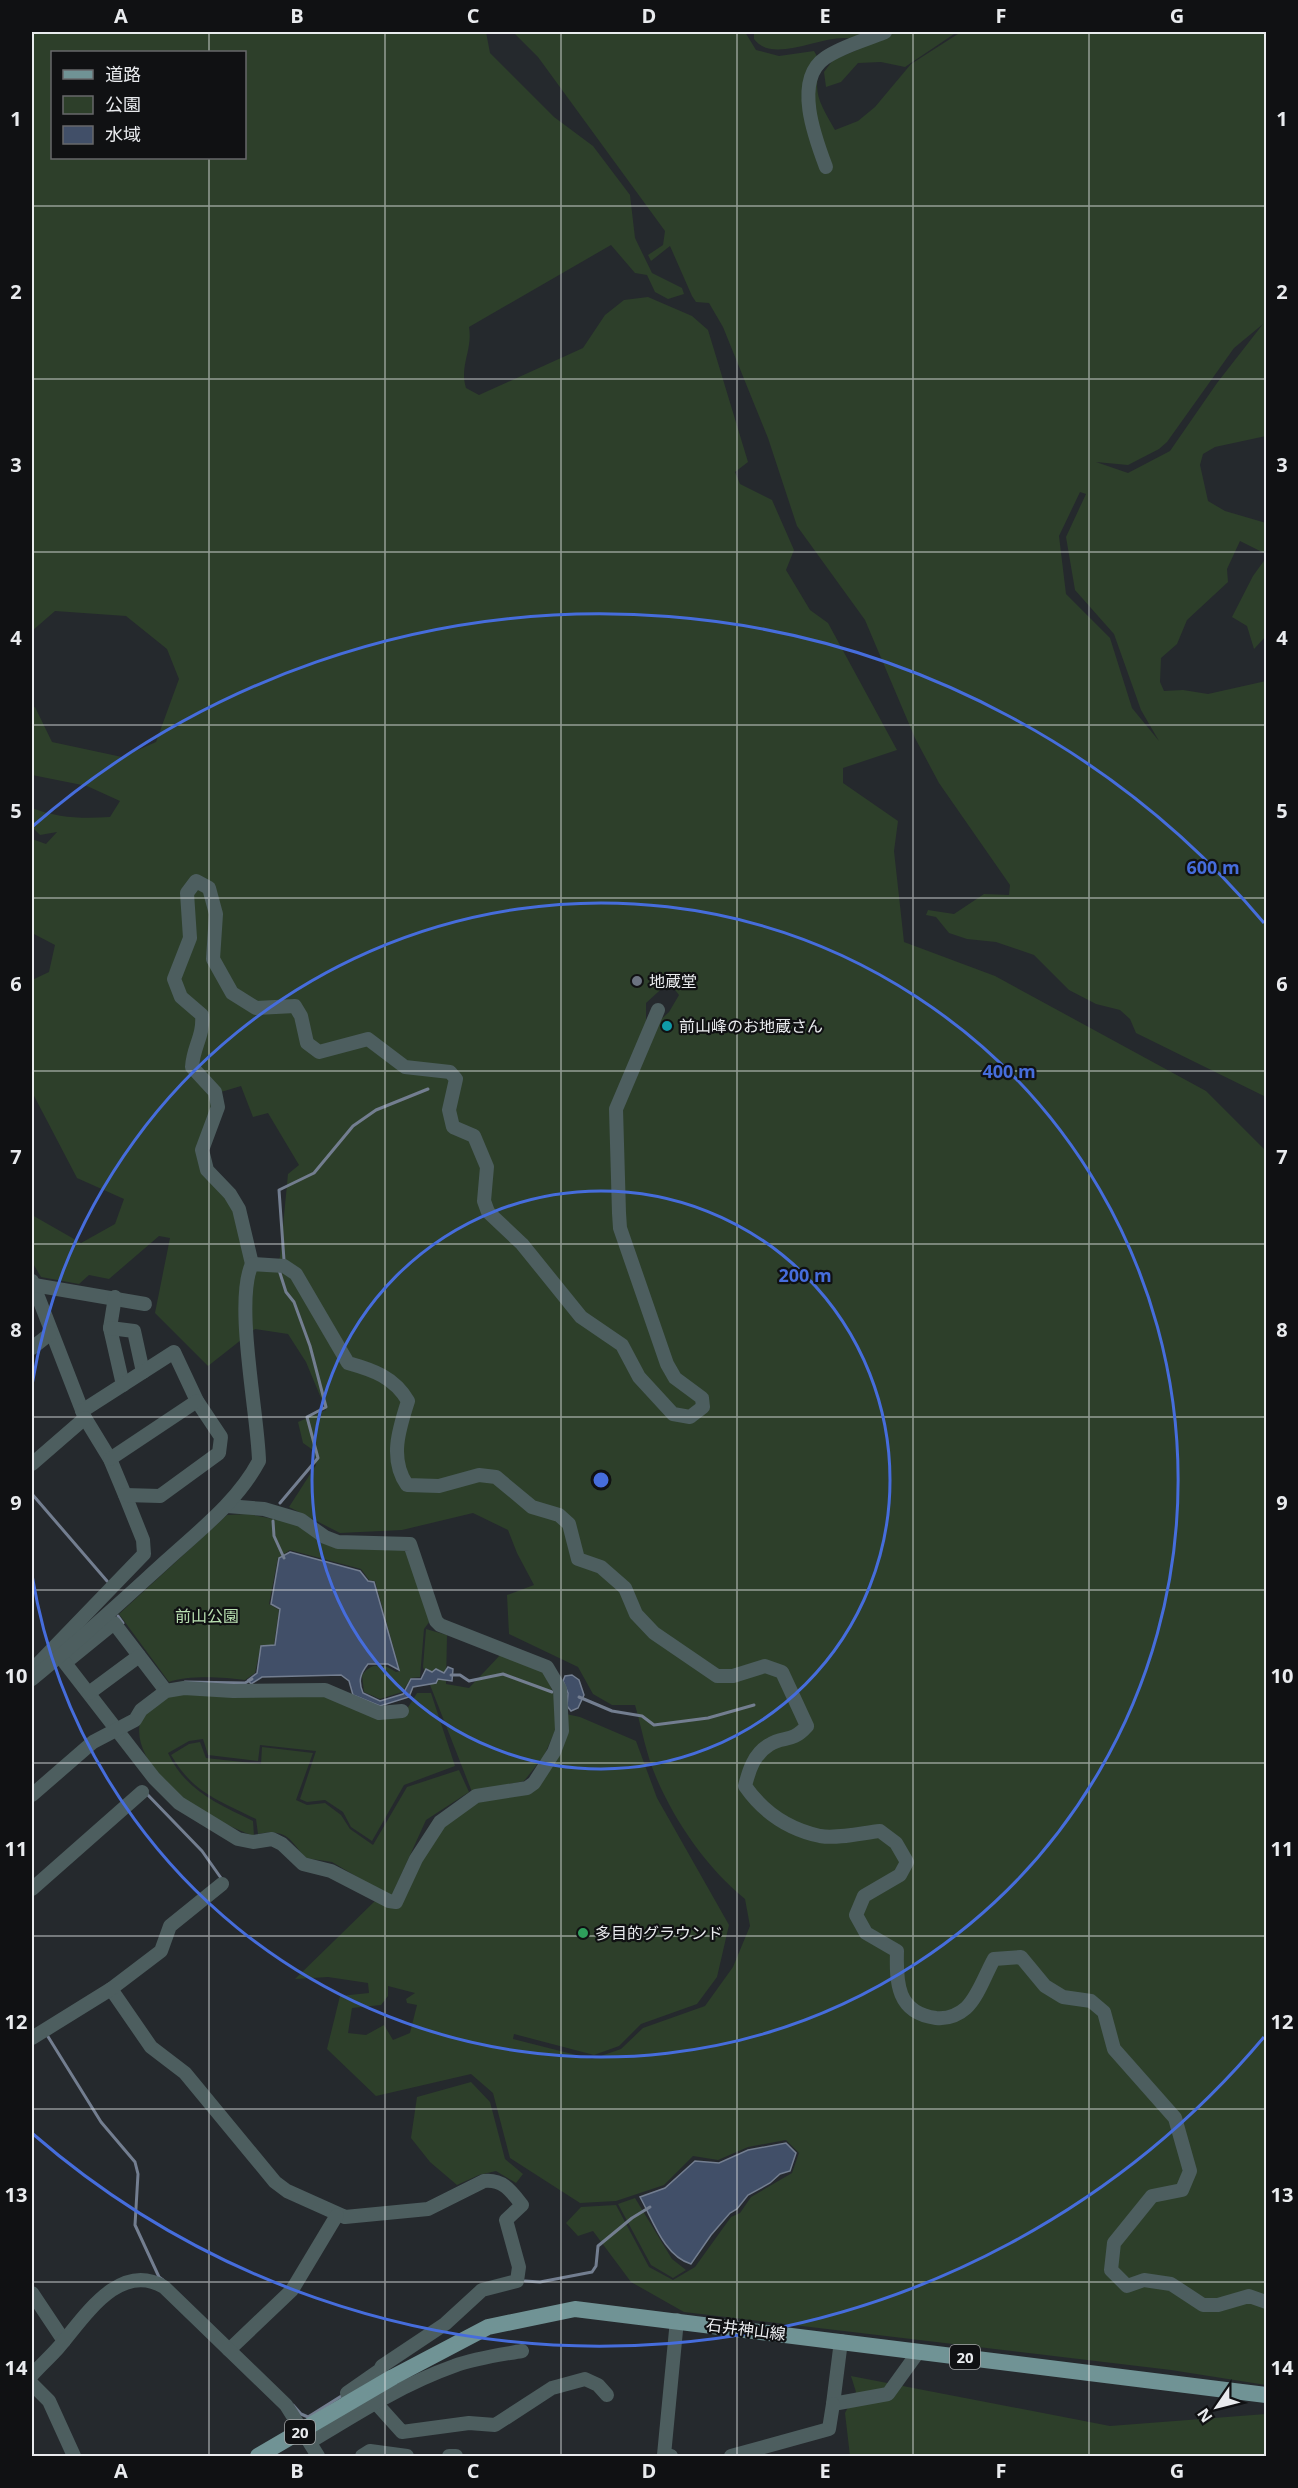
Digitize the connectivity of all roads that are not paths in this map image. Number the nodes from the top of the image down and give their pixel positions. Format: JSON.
{"nodes":[{"id":1,"x":885,"y":32,"type":"edge"},
{"id":2,"x":826,"y":167,"type":"dead end"},
{"id":3,"x":658,"y":1010,"type":"dead end"},
{"id":4,"x":252,"y":1264,"type":"junction"},
{"id":5,"x":33,"y":1283,"type":"edge"},
{"id":6,"x":115,"y":1297,"type":"junction"},
{"id":7,"x":145,"y":1304,"type":"dead end"},
{"id":8,"x":37,"y":1307,"type":"edge"},
{"id":9,"x":110,"y":1328,"type":"junction"},
{"id":10,"x":51,"y":1333,"type":"junction"},
{"id":11,"x":32,"y":1348,"type":"edge"},
{"id":12,"x":143,"y":1372,"type":"junction"},
{"id":13,"x":123,"y":1385,"type":"junction"},
{"id":14,"x":197,"y":1401,"type":"junction"},
{"id":15,"x":84,"y":1414,"type":"junction"},
{"id":16,"x":110,"y":1459,"type":"junction"},
{"id":17,"x":32,"y":1464,"type":"edge"},
{"id":18,"x":125,"y":1495,"type":"junction"},
{"id":19,"x":226,"y":1506,"type":"junction"},
{"id":20,"x":139,"y":1656,"type":"junction"},
{"id":21,"x":65,"y":1663,"type":"junction"},
{"id":22,"x":32,"y":1670,"type":"edge"},
{"id":23,"x":32,"y":1679,"type":"edge"},
{"id":24,"x":32,"y":1689,"type":"edge"},
{"id":25,"x":166,"y":1691,"type":"junction"},
{"id":26,"x":89,"y":1693,"type":"junction"},
{"id":27,"x":402,"y":1711,"type":"dead end"},
{"id":28,"x":117,"y":1729,"type":"junction"},
{"id":29,"x":32,"y":1795,"type":"edge"},
{"id":30,"x":32,"y":1877,"type":"edge"},
{"id":31,"x":222,"y":1884,"type":"dead end"},
{"id":32,"x":32,"y":1889,"type":"edge"},
{"id":33,"x":111,"y":1989,"type":"junction"},
{"id":34,"x":32,"y":2038,"type":"edge"},
{"id":35,"x":337,"y":2215,"type":"junction"},
{"id":36,"x":32,"y":2293,"type":"edge"},
{"id":37,"x":1266,"y":2301,"type":"edge"},
{"id":38,"x":82,"y":2319,"type":"junction"},
{"id":39,"x":677,"y":2320,"type":"junction"},
{"id":40,"x":52,"y":2323,"type":"junction"},
{"id":41,"x":64,"y":2341,"type":"junction"},
{"id":42,"x":841,"y":2341,"type":"junction"},
{"id":43,"x":231,"y":2348,"type":"junction"},
{"id":44,"x":522,"y":2351,"type":"dead end"},
{"id":45,"x":919,"y":2351,"type":"junction"},
{"id":46,"x":32,"y":2375,"type":"edge"},
{"id":47,"x":32,"y":2384,"type":"edge"},
{"id":48,"x":607,"y":2395,"type":"dead end"},
{"id":49,"x":1266,"y":2395,"type":"edge"},
{"id":50,"x":352,"y":2401,"type":"junction"},
{"id":51,"x":375,"y":2402,"type":"junction"},
{"id":52,"x":833,"y":2404,"type":"junction"},
{"id":53,"x":307,"y":2436,"type":"junction"},
{"id":54,"x":74,"y":2457,"type":"edge"},
{"id":55,"x":258,"y":2457,"type":"edge"},
{"id":56,"x":318,"y":2457,"type":"edge"},
{"id":57,"x":362,"y":2457,"type":"edge"},
{"id":58,"x":407,"y":2457,"type":"edge"},
{"id":59,"x":449,"y":2457,"type":"edge"},
{"id":60,"x":456,"y":2457,"type":"edge"},
{"id":61,"x":671,"y":2457,"type":"edge"},
{"id":62,"x":730,"y":2457,"type":"edge"}],
"edges":[{"from":1,"to":2,"type":"street"},
{"from":3,"to":4,"type":"street"},
{"from":4,"to":19,"type":"street"},
{"from":4,"to":37,"type":"street"},
{"from":5,"to":6,"type":"street"},
{"from":5,"to":8,"type":"street"},
{"from":6,"to":7,"type":"street"},
{"from":6,"to":9,"type":"street"},
{"from":8,"to":10,"type":"street"},
{"from":9,"to":12,"type":"street"},
{"from":9,"to":13,"type":"street"},
{"from":10,"to":11,"type":"street"},
{"from":10,"to":15,"type":"street"},
{"from":12,"to":13,"type":"street"},
{"from":12,"to":14,"type":"street"},
{"from":13,"to":15,"type":"street"},
{"from":14,"to":16,"type":"street"},
{"from":14,"to":18,"type":"street"},
{"from":15,"to":16,"type":"street"},
{"from":15,"to":17,"type":"street"},
{"from":16,"to":18,"type":"street"},
{"from":18,"to":22,"type":"street"},
{"from":19,"to":23,"type":"street"},
{"from":19,"to":28,"type":"street"},
{"from":20,"to":21,"type":"street"},
{"from":20,"to":25,"type":"street"},
{"from":20,"to":26,"type":"street"},
{"from":21,"to":24,"type":"street"},
{"from":21,"to":26,"type":"street"},
{"from":25,"to":27,"type":"street"},
{"from":25,"to":28,"type":"street"},
{"from":26,"to":28,"type":"street"},
{"from":28,"to":29,"type":"street"},
{"from":30,"to":32,"type":"street"},
{"from":31,"to":33,"type":"street"},
{"from":33,"to":34,"type":"street"},
{"from":33,"to":35,"type":"street"},
{"from":35,"to":43,"type":"street"},
{"from":35,"to":50,"type":"street"},
{"from":36,"to":40,"type":"street"},
{"from":38,"to":40,"type":"street"},
{"from":38,"to":41,"type":"street"},
{"from":38,"to":43,"type":"street"},
{"from":39,"to":42,"type":"main road","name":"石井神山線","number":"20"},
{"from":39,"to":50,"type":"main road","name":"石井神山線","number":"20"},
{"from":39,"to":61,"type":"street"},
{"from":40,"to":41,"type":"street"},
{"from":41,"to":46,"type":"street"},
{"from":42,"to":45,"type":"main road","name":"石井神山線","number":"20"},
{"from":42,"to":52,"type":"street"},
{"from":43,"to":53,"type":"street"},
{"from":44,"to":51,"type":"street"},
{"from":45,"to":49,"type":"main road","name":"石井神山線","number":"20"},
{"from":45,"to":52,"type":"street"},
{"from":47,"to":54,"type":"street"},
{"from":48,"to":51,"type":"street"},
{"from":50,"to":53,"type":"main road","name":"石井神山線","number":"20"},
{"from":51,"to":53,"type":"street"},
{"from":52,"to":62,"type":"street"},
{"from":53,"to":55,"type":"main road","name":"石井神山線","number":"20"},
{"from":53,"to":56,"type":"street"},
{"from":57,"to":58,"type":"street"},
{"from":59,"to":60,"type":"street"}]}
